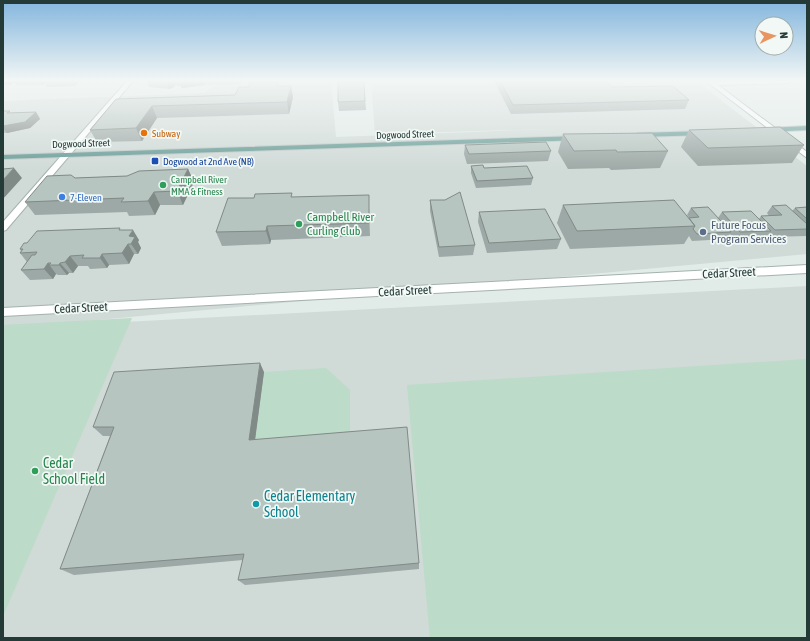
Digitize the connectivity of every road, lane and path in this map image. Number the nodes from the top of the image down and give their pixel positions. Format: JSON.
{"nodes":[{"id":1,"x":104,"y":111,"type":"edge"},
{"id":2,"x":748,"y":111,"type":"edge"},
{"id":3,"x":807,"y":128,"type":"edge"},
{"id":4,"x":772,"y":130,"type":"junction"},
{"id":5,"x":756,"y":131,"type":"edge"},
{"id":6,"x":709,"y":133,"type":"edge"},
{"id":7,"x":631,"y":136,"type":"edge"},
{"id":8,"x":584,"y":138,"type":"edge"},
{"id":9,"x":65,"y":155,"type":"junction"},
{"id":10,"x":807,"y":156,"type":"edge"},
{"id":11,"x":3,"y":157,"type":"edge"},
{"id":12,"x":3,"y":228,"type":"edge"},
{"id":13,"x":807,"y":269,"type":"edge"},
{"id":14,"x":3,"y":312,"type":"edge"}],
"edges":[{"from":1,"to":9,"type":"street"},
{"from":2,"to":4,"type":"street"},
{"from":3,"to":4,"type":"main road"},
{"from":4,"to":5,"type":"main road"},
{"from":4,"to":10,"type":"street"},
{"from":6,"to":7,"type":"main road"},
{"from":8,"to":9,"type":"main road","name":"Dogwood Street"},
{"from":9,"to":11,"type":"main road","name":"Dogwood Street"},
{"from":9,"to":12,"type":"street"},
{"from":13,"to":14,"type":"street","name":"Cedar Street"}]}
